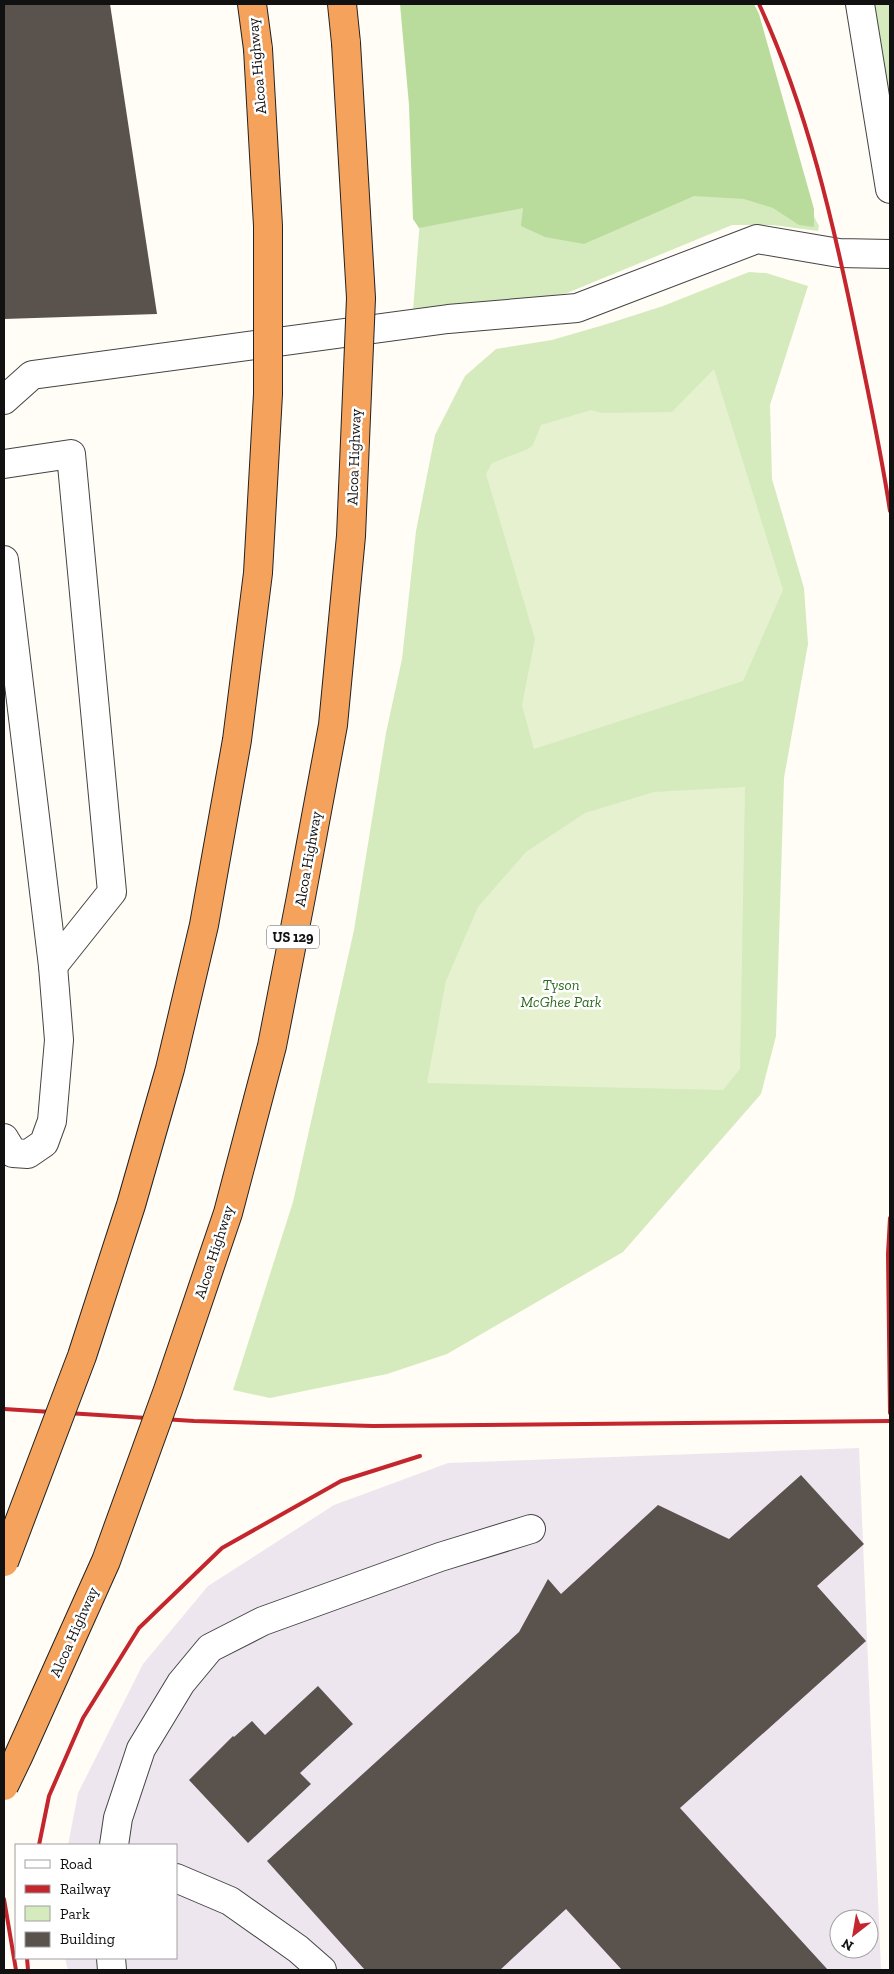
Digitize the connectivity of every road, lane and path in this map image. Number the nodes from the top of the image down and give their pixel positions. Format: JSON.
{"nodes":[{"id":1,"x":252,"y":4,"type":"edge"},
{"id":2,"x":342,"y":4,"type":"edge"},
{"id":3,"x":860,"y":4,"type":"edge"},
{"id":4,"x":890,"y":189,"type":"edge"},
{"id":5,"x":890,"y":254,"type":"edge"},
{"id":6,"x":4,"y":400,"type":"edge"},
{"id":7,"x":4,"y":464,"type":"edge"},
{"id":8,"x":4,"y":560,"type":"edge"},
{"id":9,"x":53,"y":966,"type":"junction"},
{"id":10,"x":4,"y":1138,"type":"edge"},
{"id":11,"x":530,"y":1529,"type":"dead end"},
{"id":12,"x":4,"y":1562,"type":"edge"},
{"id":13,"x":4,"y":1786,"type":"edge"},
{"id":14,"x":114,"y":1844,"type":"edge"},
{"id":15,"x":178,"y":1879,"type":"edge"},
{"id":16,"x":322,"y":1970,"type":"edge"}],
"edges":[{"from":1,"to":12,"type":"highway","name":"Alcoa Highway","bridge":true},
{"from":2,"to":13,"type":"highway","name":"Alcoa Highway","number":"US 129","bridge":true},
{"from":3,"to":4,"type":"street"},
{"from":5,"to":6,"type":"street"},
{"from":7,"to":9,"type":"street"},
{"from":8,"to":9,"type":"street"},
{"from":9,"to":10,"type":"street"},
{"from":11,"to":14,"type":"street"},
{"from":15,"to":16,"type":"street"}]}
